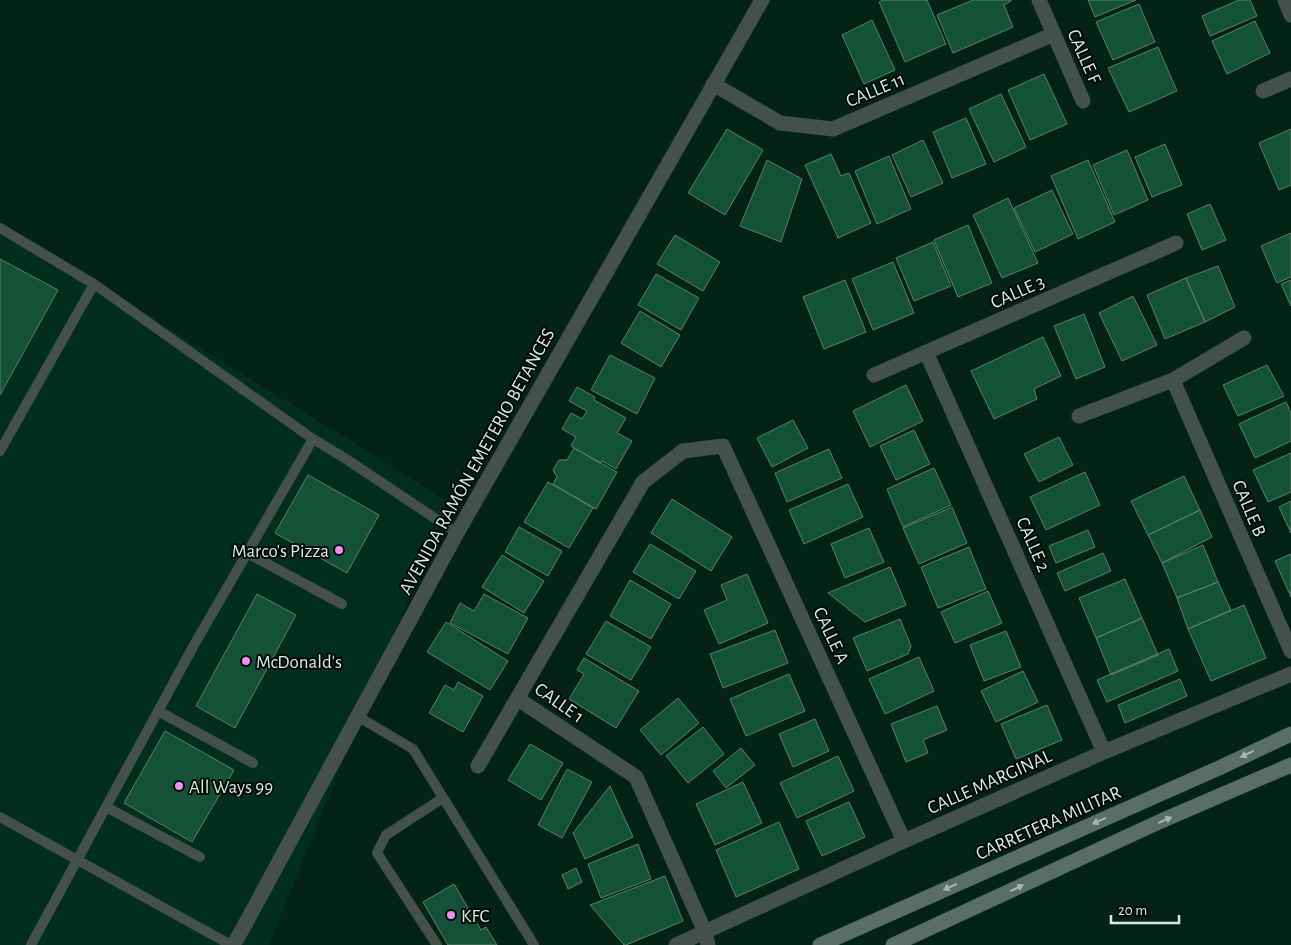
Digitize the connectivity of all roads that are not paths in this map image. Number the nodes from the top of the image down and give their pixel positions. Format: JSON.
{"nodes":[{"id":1,"x":762,"y":0,"type":"edge"},
{"id":2,"x":1039,"y":0,"type":"edge"},
{"id":3,"x":1285,"y":0,"type":"edge"},
{"id":4,"x":1291,"y":15,"type":"edge"},
{"id":5,"x":1054,"y":34,"type":"junction"},
{"id":6,"x":1291,"y":79,"type":"edge"},
{"id":7,"x":713,"y":84,"type":"junction"},
{"id":8,"x":1264,"y":91,"type":"dead end"},
{"id":9,"x":1083,"y":101,"type":"dead end"},
{"id":10,"x":0,"y":228,"type":"edge"},
{"id":11,"x":1176,"y":243,"type":"dead end"},
{"id":12,"x":94,"y":284,"type":"junction"},
{"id":13,"x":1244,"y":338,"type":"dead end"},
{"id":14,"x":926,"y":352,"type":"junction"},
{"id":15,"x":874,"y":375,"type":"dead end"},
{"id":16,"x":1173,"y":380,"type":"junction"},
{"id":17,"x":1079,"y":416,"type":"dead end"},
{"id":18,"x":312,"y":439,"type":"junction"},
{"id":19,"x":0,"y":451,"type":"edge"},
{"id":20,"x":683,"y":451,"type":"joint"},
{"id":21,"x":457,"y":533,"type":"junction"},
{"id":22,"x":247,"y":553,"type":"junction"},
{"id":23,"x":342,"y":604,"type":"dead end"},
{"id":24,"x":1291,"y":651,"type":"edge"},
{"id":25,"x":1291,"y":674,"type":"edge"},
{"id":26,"x":518,"y":700,"type":"junction"},
{"id":27,"x":158,"y":711,"type":"junction"},
{"id":28,"x":357,"y":716,"type":"junction"},
{"id":29,"x":1291,"y":734,"type":"edge"},
{"id":30,"x":1104,"y":752,"type":"junction"},
{"id":31,"x":253,"y":763,"type":"dead end"},
{"id":32,"x":1291,"y":765,"type":"edge"},
{"id":33,"x":478,"y":766,"type":"dead end"},
{"id":34,"x":443,"y":798,"type":"junction"},
{"id":35,"x":106,"y":807,"type":"junction"},
{"id":36,"x":0,"y":817,"type":"edge"},
{"id":37,"x":904,"y":840,"type":"junction"},
{"id":38,"x":200,"y":857,"type":"dead end"},
{"id":39,"x":77,"y":859,"type":"junction"},
{"id":40,"x":242,"y":938,"type":"edge"},
{"id":41,"x":707,"y":938,"type":"edge"},
{"id":42,"x":31,"y":945,"type":"edge"},
{"id":43,"x":232,"y":945,"type":"edge"},
{"id":44,"x":436,"y":945,"type":"edge"},
{"id":45,"x":534,"y":945,"type":"edge"},
{"id":46,"x":676,"y":945,"type":"edge"},
{"id":47,"x":820,"y":945,"type":"edge"},
{"id":48,"x":893,"y":945,"type":"edge"}],
"edges":[{"from":1,"to":7,"type":"street","name":"AVENIDA RAMÓN EMETERIO BETANCES"},
{"from":2,"to":5,"type":"street","name":"CALLE F"},
{"from":3,"to":4,"type":"street"},
{"from":5,"to":7,"type":"street","name":"CALLE 11"},
{"from":5,"to":9,"type":"street","name":"CALLE F"},
{"from":6,"to":8,"type":"street"},
{"from":7,"to":21,"type":"street","name":"AVENIDA RAMÓN EMETERIO BETANCES"},
{"from":10,"to":12,"type":"lane"},
{"from":11,"to":14,"type":"street","name":"CALLE 3"},
{"from":12,"to":18,"type":"lane"},
{"from":12,"to":19,"type":"lane"},
{"from":13,"to":16,"type":"street"},
{"from":14,"to":15,"type":"street","name":"CALLE 3"},
{"from":14,"to":30,"type":"street","name":"CALLE 2"},
{"from":16,"to":17,"type":"street"},
{"from":16,"to":24,"type":"street","name":"CALLE B"},
{"from":18,"to":21,"type":"lane"},
{"from":18,"to":22,"type":"lane"},
{"from":20,"to":26,"type":"street","name":"CALLE 1"},
{"from":20,"to":37,"type":"street","name":"CALLE A"},
{"from":21,"to":28,"type":"street","name":"AVENIDA RAMÓN EMETERIO BETANCES"},
{"from":22,"to":23,"type":"lane"},
{"from":22,"to":27,"type":"lane"},
{"from":25,"to":30,"type":"street","name":"CALLE MARGINAL"},
{"from":26,"to":33,"type":"street"},
{"from":26,"to":41,"type":"street","name":"CALLE 1"},
{"from":27,"to":31,"type":"lane"},
{"from":27,"to":35,"type":"lane"},
{"from":28,"to":34,"type":"lane"},
{"from":28,"to":40,"type":"street","name":"AVENIDA RAMÓN EMETERIO BETANCES"},
{"from":29,"to":47,"type":"main road","name":"CARRETERA MILITAR","one_way":true},
{"from":30,"to":37,"type":"street","name":"CALLE MARGINAL"},
{"from":48,"to":32,"type":"main road","one_way":true},
{"from":34,"to":44,"type":"lane"},
{"from":34,"to":45,"type":"lane"},
{"from":35,"to":38,"type":"lane"},
{"from":35,"to":39,"type":"lane"},
{"from":36,"to":39,"type":"lane"},
{"from":37,"to":41,"type":"street","name":"CALLE MARGINAL"},
{"from":39,"to":42,"type":"lane"},
{"from":39,"to":43,"type":"lane"},
{"from":40,"to":43,"type":"street","name":"AVENIDA RAMÓN EMETERIO BETANCES"},
{"from":41,"to":46,"type":"street","name":"CALLE MARGINAL"}]}
